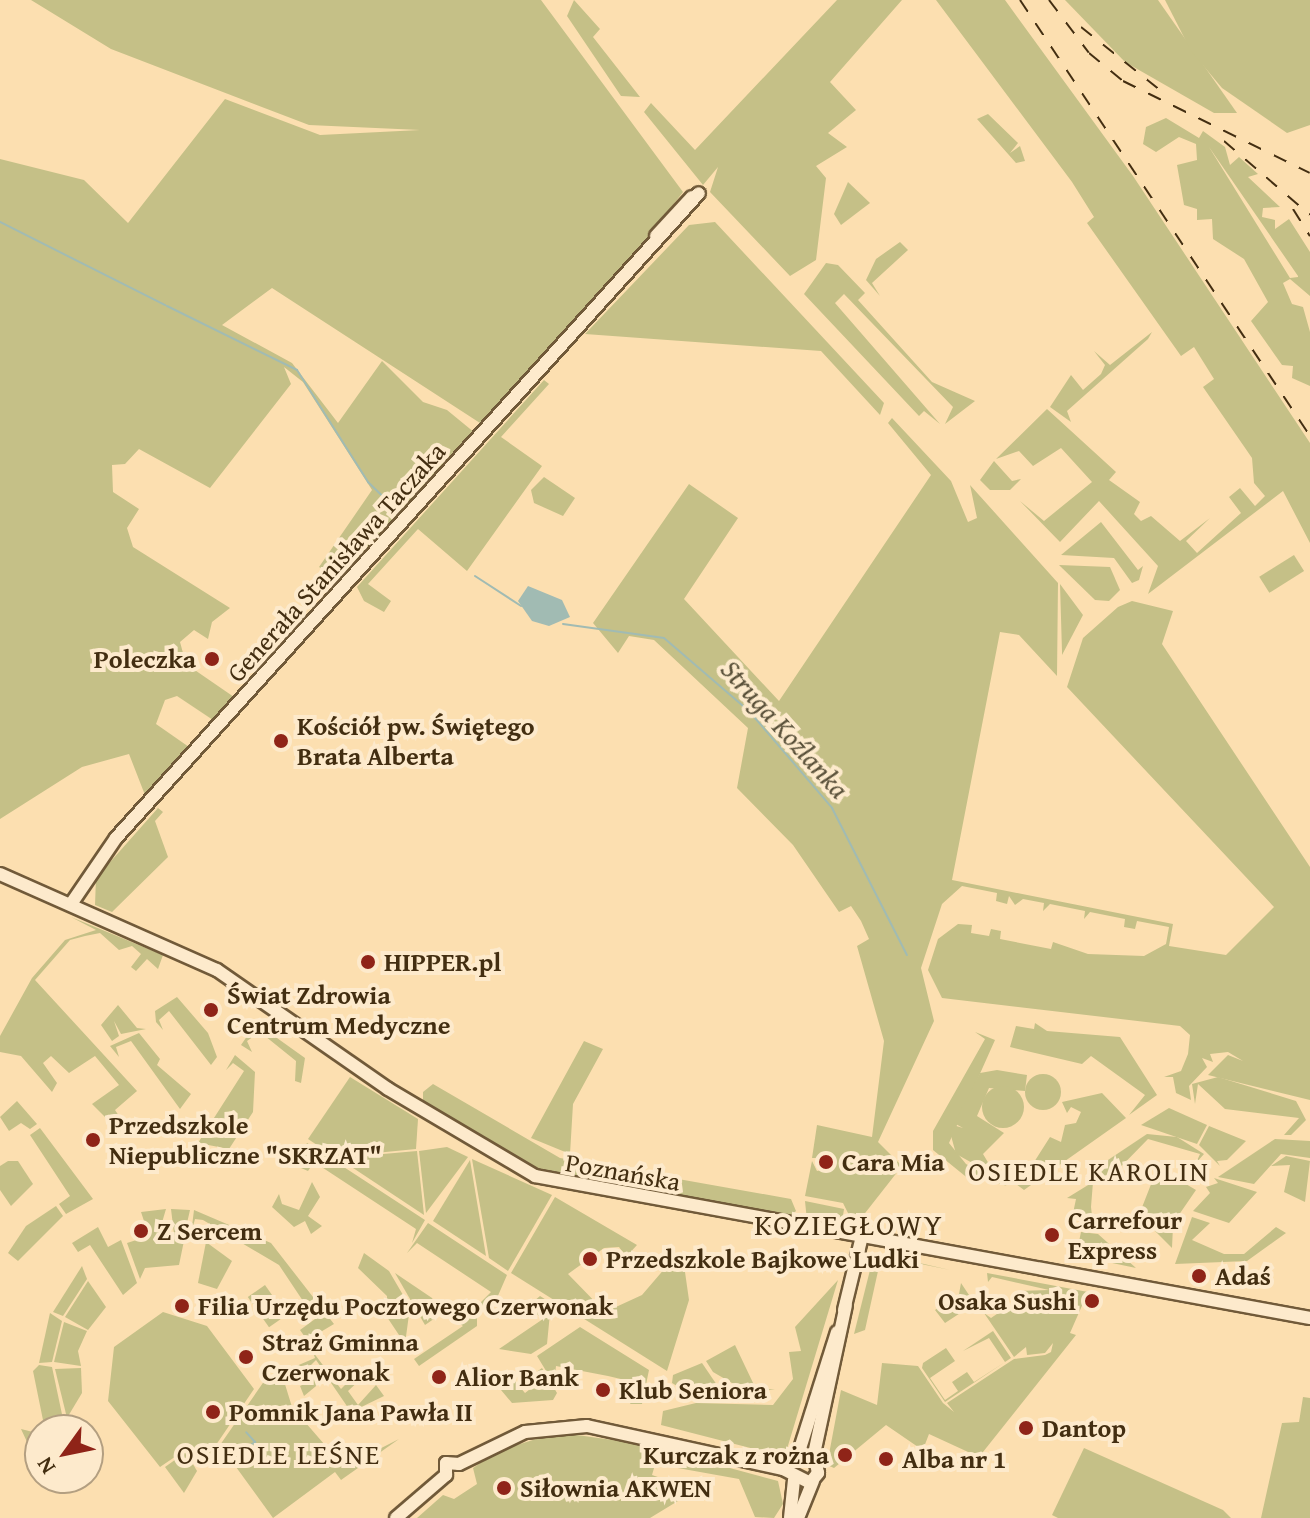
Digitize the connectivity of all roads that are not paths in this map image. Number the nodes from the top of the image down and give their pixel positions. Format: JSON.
{"nodes":[{"id":1,"x":643,"y":254,"type":"junction"},
{"id":2,"x":0,"y":874,"type":"edge"},
{"id":3,"x":71,"y":904,"type":"junction"},
{"id":4,"x":862,"y":1236,"type":"junction"},
{"id":5,"x":846,"y":1305,"type":"junction"},
{"id":6,"x":1310,"y":1318,"type":"edge"},
{"id":7,"x":708,"y":1450,"type":"junction"},
{"id":8,"x":796,"y":1459,"type":"junction"},
{"id":9,"x":816,"y":1463,"type":"junction"},
{"id":10,"x":793,"y":1478,"type":"junction"},
{"id":11,"x":813,"y":1481,"type":"junction"},
{"id":12,"x":396,"y":1518,"type":"edge"},
{"id":13,"x":790,"y":1518,"type":"edge"},
{"id":14,"x":798,"y":1518,"type":"edge"}],
"edges":[{"from":1,"to":1,"type":"street","name":"Generała Stanisława Taczaka"},
{"from":1,"to":3,"type":"street","name":"Generała Stanisława Taczaka"},
{"from":2,"to":3,"type":"street","name":"Poznańska"},
{"from":3,"to":4,"type":"street","name":"Poznańska"},
{"from":4,"to":5,"type":"street"},
{"from":4,"to":6,"type":"street","name":"Poznańska"},
{"from":5,"to":8,"type":"street"},
{"from":5,"to":9,"type":"street"},
{"from":7,"to":8,"type":"street"},
{"from":7,"to":10,"type":"street"},
{"from":7,"to":12,"type":"street"},
{"from":8,"to":9,"type":"street"},
{"from":8,"to":10,"type":"street"},
{"from":9,"to":11,"type":"street"},
{"from":10,"to":11,"type":"street"},
{"from":10,"to":13,"type":"street"},
{"from":11,"to":14,"type":"street"}]}
